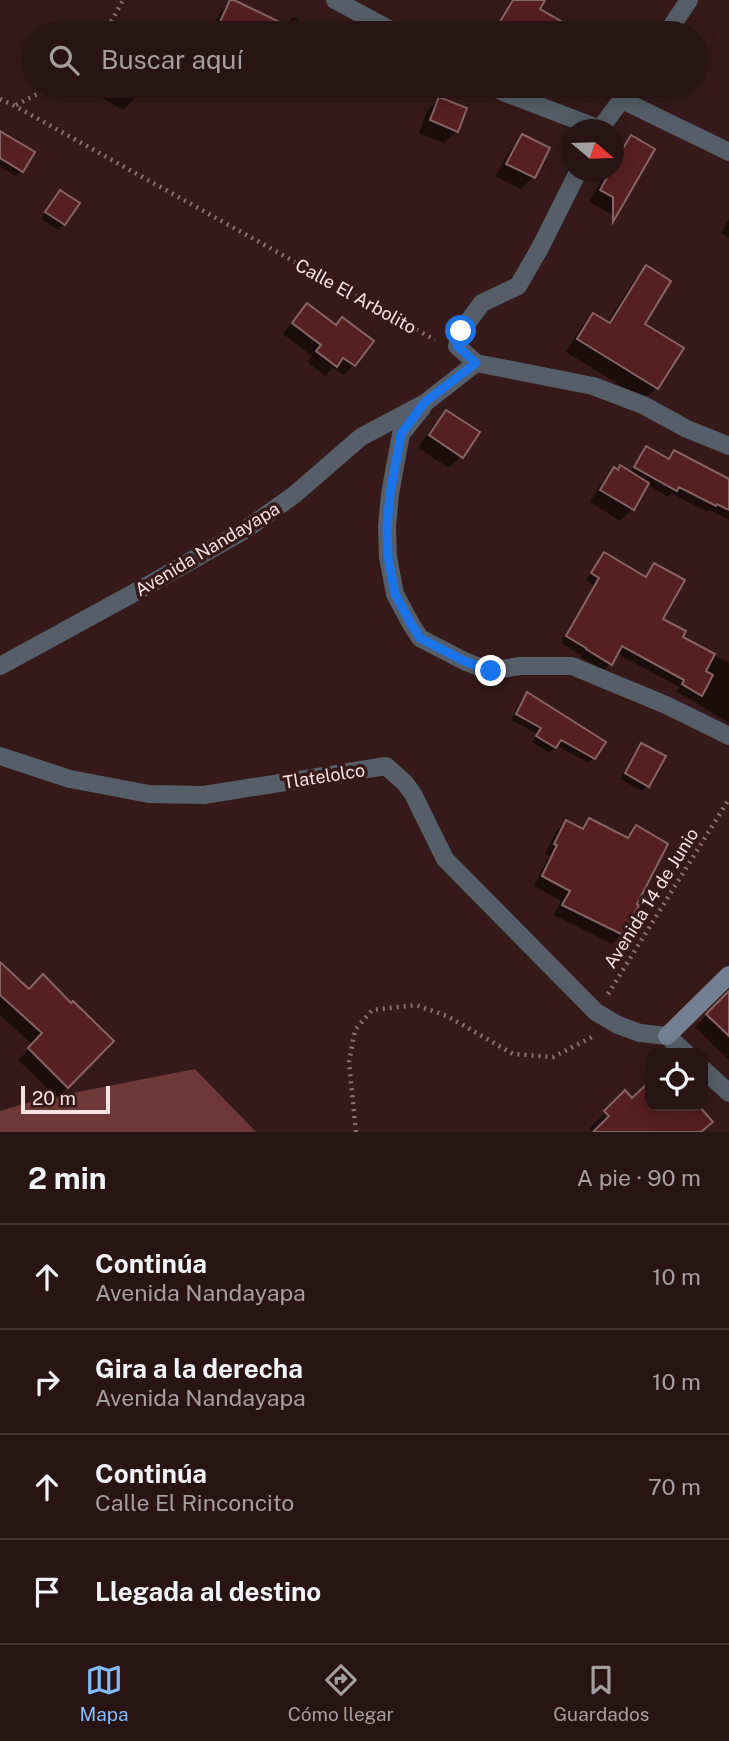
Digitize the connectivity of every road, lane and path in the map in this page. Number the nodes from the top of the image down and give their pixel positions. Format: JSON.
{"nodes":[{"id":1,"x":123,"y":0,"type":"edge"},
{"id":2,"x":335,"y":0,"type":"edge"},
{"id":3,"x":689,"y":0,"type":"edge"},
{"id":4,"x":112,"y":21,"type":"edge"},
{"id":5,"x":374,"y":21,"type":"edge"},
{"id":6,"x":675,"y":21,"type":"edge"},
{"id":7,"x":30,"y":98,"type":"edge"},
{"id":8,"x":519,"y":98,"type":"edge"},
{"id":9,"x":623,"y":98,"type":"edge"},
{"id":10,"x":636,"y":98,"type":"edge"},
{"id":11,"x":0,"y":99,"type":"edge"},
{"id":12,"x":15,"y":106,"type":"junction"},
{"id":13,"x":574,"y":119,"type":"edge"},
{"id":14,"x":608,"y":119,"type":"edge"},
{"id":15,"x":729,"y":152,"type":"edge"},
{"id":16,"x":573,"y":182,"type":"edge"},
{"id":17,"x":440,"y":342,"type":"dead end"},
{"id":18,"x":476,"y":363,"type":"junction"},
{"id":19,"x":425,"y":402,"type":"junction"},
{"id":20,"x":729,"y":446,"type":"edge"},
{"id":21,"x":0,"y":666,"type":"edge"},
{"id":22,"x":729,"y":736,"type":"edge"},
{"id":23,"x":0,"y":756,"type":"edge"},
{"id":24,"x":729,"y":799,"type":"edge"},
{"id":25,"x":729,"y":975,"type":"edge"},
{"id":26,"x":596,"y":1012,"type":"junction"},
{"id":27,"x":618,"y":1025,"type":"junction"},
{"id":28,"x":667,"y":1036,"type":"junction"},
{"id":29,"x":680,"y":1048,"type":"edge"},
{"id":30,"x":708,"y":1074,"type":"edge"},
{"id":31,"x":729,"y":1093,"type":"edge"},
{"id":32,"x":356,"y":1132,"type":"edge"}],
"edges":[{"from":1,"to":4,"type":"path"},
{"from":2,"to":5,"type":"street"},
{"from":3,"to":6,"type":"street"},
{"from":7,"to":12,"type":"path"},
{"from":8,"to":13,"type":"street"},
{"from":9,"to":14,"type":"street"},
{"from":10,"to":15,"type":"street"},
{"from":11,"to":12,"type":"path","name":"Calle El Arbolito"},
{"from":12,"to":17,"type":"path","name":"Calle El Arbolito"},
{"from":16,"to":18,"type":"street"},
{"from":18,"to":19,"type":"street","name":"Avenida Nandayapa"},
{"from":18,"to":20,"type":"street"},
{"from":19,"to":21,"type":"street","name":"Avenida Nandayapa"},
{"from":19,"to":22,"type":"street"},
{"from":23,"to":26,"type":"street","name":"Tlatelolco"},
{"from":24,"to":26,"type":"path","name":"Avenida 14 de Junio"},
{"from":25,"to":28,"type":"street"},
{"from":26,"to":27,"type":"street","name":"Tlatelolco"},
{"from":27,"to":28,"type":"street","name":"Tlatelolco"},
{"from":27,"to":32,"type":"path"},
{"from":28,"to":29,"type":"street"},
{"from":30,"to":31,"type":"street"}]}
